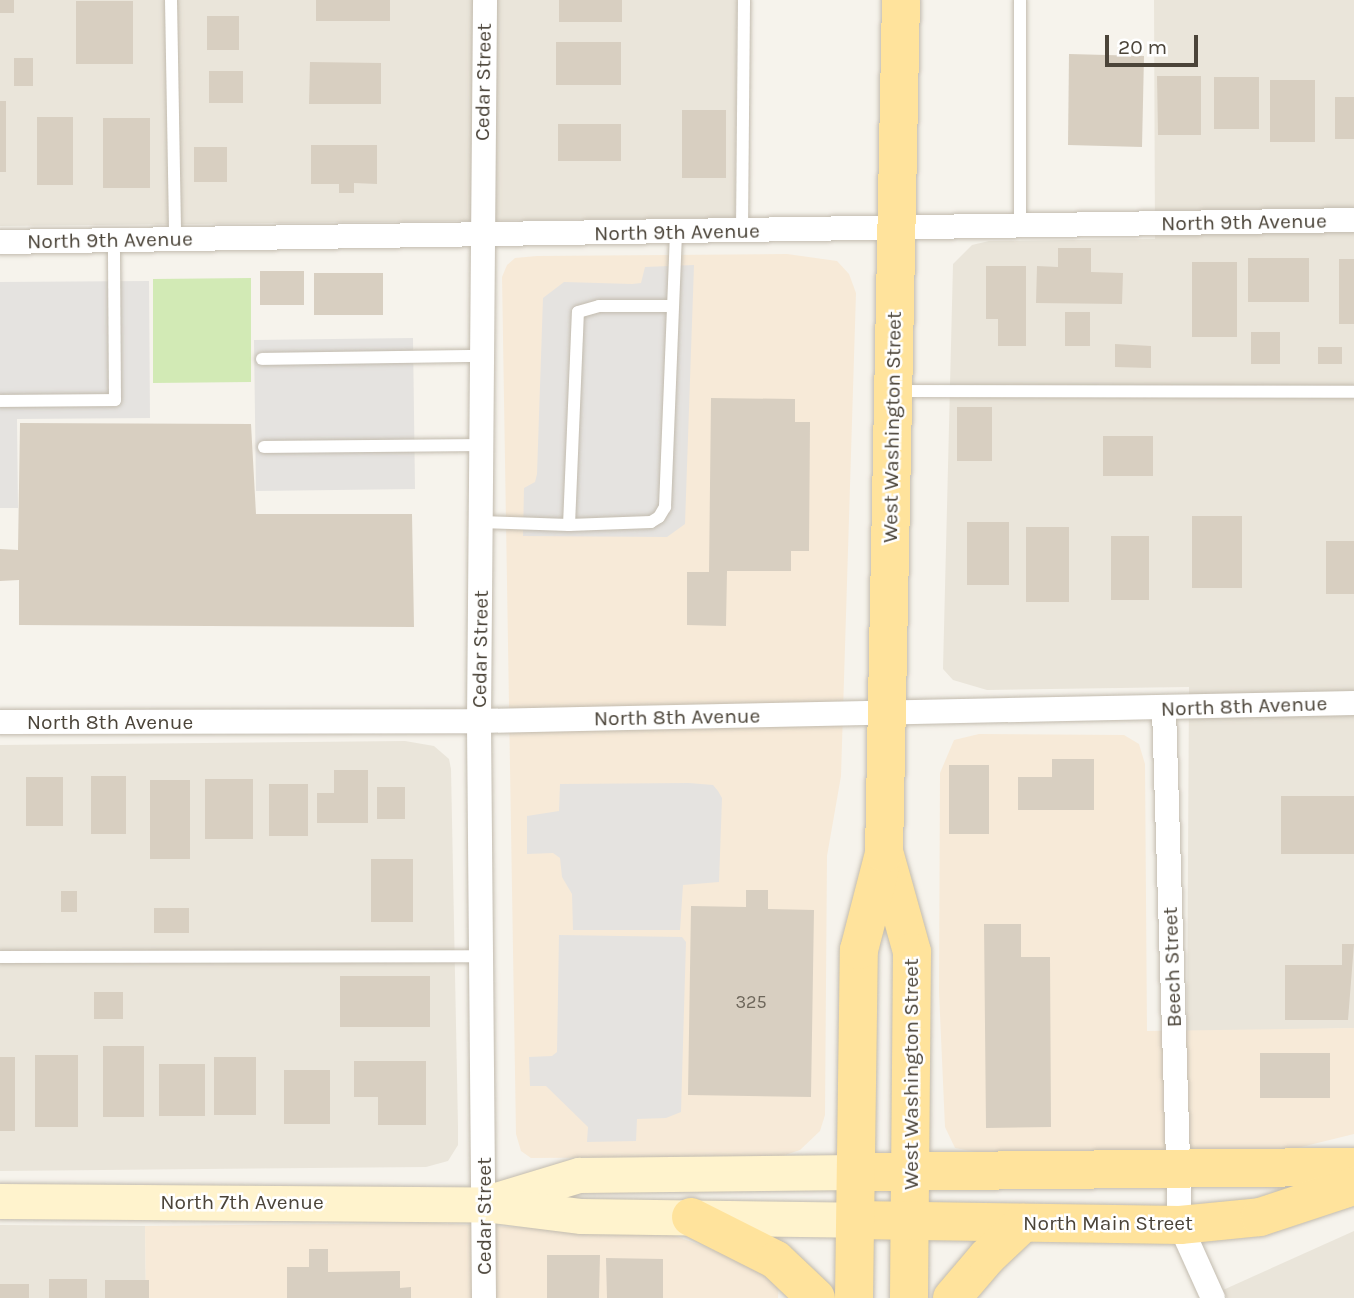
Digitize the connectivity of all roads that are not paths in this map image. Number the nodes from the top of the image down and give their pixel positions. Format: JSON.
{"nodes":[{"id":1,"x":171,"y":0,"type":"edge"},
{"id":2,"x":485,"y":0,"type":"edge"},
{"id":3,"x":744,"y":0,"type":"edge"},
{"id":4,"x":901,"y":0,"type":"edge"},
{"id":5,"x":1020,"y":0,"type":"edge"},
{"id":6,"x":1354,"y":220,"type":"edge"},
{"id":7,"x":1020,"y":226,"type":"junction"},
{"id":8,"x":896,"y":228,"type":"junction"},
{"id":9,"x":742,"y":231,"type":"junction"},
{"id":10,"x":676,"y":232,"type":"junction"},
{"id":11,"x":480,"y":236,"type":"junction"},
{"id":12,"x":114,"y":240,"type":"junction"},
{"id":13,"x":175,"y":240,"type":"junction"},
{"id":14,"x":0,"y":242,"type":"edge"},
{"id":15,"x":673,"y":306,"type":"junction"},
{"id":16,"x":480,"y":356,"type":"junction"},
{"id":17,"x":262,"y":359,"type":"dead end"},
{"id":18,"x":893,"y":391,"type":"junction"},
{"id":19,"x":1354,"y":392,"type":"edge"},
{"id":20,"x":0,"y":401,"type":"edge"},
{"id":21,"x":479,"y":445,"type":"junction"},
{"id":22,"x":264,"y":447,"type":"dead end"},
{"id":23,"x":481,"y":522,"type":"junction"},
{"id":24,"x":569,"y":525,"type":"junction"},
{"id":25,"x":1354,"y":703,"type":"edge"},
{"id":26,"x":1164,"y":709,"type":"junction"},
{"id":27,"x":885,"y":713,"type":"junction"},
{"id":28,"x":479,"y":720,"type":"junction"},
{"id":29,"x":0,"y":722,"type":"edge"},
{"id":30,"x":884,"y":853,"type":"junction"},
{"id":31,"x":481,"y":956,"type":"junction"},
{"id":32,"x":0,"y":957,"type":"edge"},
{"id":33,"x":1354,"y":1167,"type":"edge"},
{"id":34,"x":911,"y":1171,"type":"junction"},
{"id":35,"x":856,"y":1172,"type":"junction"},
{"id":36,"x":1179,"y":1172,"type":"junction"},
{"id":37,"x":1354,"y":1186,"type":"edge"},
{"id":38,"x":0,"y":1201,"type":"edge"},
{"id":39,"x":484,"y":1204,"type":"junction"},
{"id":40,"x":691,"y":1217,"type":"junction"},
{"id":41,"x":856,"y":1220,"type":"junction"},
{"id":42,"x":911,"y":1221,"type":"junction"},
{"id":43,"x":1023,"y":1223,"type":"junction"},
{"id":44,"x":1180,"y":1225,"type":"junction"},
{"id":45,"x":484,"y":1298,"type":"edge"},
{"id":46,"x":816,"y":1298,"type":"edge"},
{"id":47,"x":854,"y":1298,"type":"edge"},
{"id":48,"x":909,"y":1298,"type":"edge"},
{"id":49,"x":952,"y":1298,"type":"edge"},
{"id":50,"x":1213,"y":1298,"type":"edge"}],
"edges":[{"from":1,"to":13,"type":"lane"},
{"from":2,"to":11,"type":"street","name":"Cedar Street"},
{"from":3,"to":9,"type":"lane"},
{"from":4,"to":8,"type":"main road","name":"West Washington Street"},
{"from":5,"to":7,"type":"lane"},
{"from":6,"to":7,"type":"street","name":"North 9th Avenue"},
{"from":7,"to":8,"type":"street","name":"North 9th Avenue"},
{"from":8,"to":9,"type":"street","name":"North 9th Avenue"},
{"from":8,"to":18,"type":"main road","name":"West Washington Street"},
{"from":9,"to":10,"type":"street","name":"North 9th Avenue"},
{"from":10,"to":11,"type":"street","name":"North 9th Avenue"},
{"from":10,"to":15,"type":"lane"},
{"from":11,"to":13,"type":"street","name":"North 9th Avenue"},
{"from":11,"to":16,"type":"street","name":"Cedar Street"},
{"from":12,"to":13,"type":"street","name":"North 9th Avenue"},
{"from":12,"to":14,"type":"street","name":"North 9th Avenue"},
{"from":12,"to":20,"type":"lane"},
{"from":15,"to":24,"type":"lane"},
{"from":15,"to":24,"type":"lane"},
{"from":16,"to":17,"type":"lane"},
{"from":16,"to":21,"type":"street","name":"Cedar Street"},
{"from":18,"to":19,"type":"lane"},
{"from":18,"to":27,"type":"main road","name":"West Washington Street"},
{"from":21,"to":22,"type":"lane"},
{"from":21,"to":23,"type":"street","name":"Cedar Street"},
{"from":23,"to":24,"type":"lane"},
{"from":23,"to":28,"type":"street","name":"Cedar Street"},
{"from":25,"to":26,"type":"street","name":"North 8th Avenue"},
{"from":26,"to":27,"type":"street","name":"North 8th Avenue"},
{"from":26,"to":36,"type":"street","name":"Beech Street"},
{"from":27,"to":28,"type":"street","name":"North 8th Avenue"},
{"from":27,"to":30,"type":"main road","name":"West Washington Street"},
{"from":28,"to":29,"type":"street","name":"North 8th Avenue"},
{"from":28,"to":31,"type":"street","name":"Cedar Street"},
{"from":30,"to":34,"type":"main road","name":"West Washington Street"},
{"from":30,"to":35,"type":"main road","name":"West Washington Street"},
{"from":31,"to":32,"type":"lane"},
{"from":31,"to":39,"type":"street","name":"Cedar Street"},
{"from":33,"to":36,"type":"main road"},
{"from":34,"to":35,"type":"main road"},
{"from":34,"to":36,"type":"main road"},
{"from":34,"to":42,"type":"main road","name":"West Washington Street"},
{"from":35,"to":39,"type":"main road","name":"North 7th Avenue"},
{"from":35,"to":41,"type":"main road","name":"West Washington Street"},
{"from":36,"to":44,"type":"street","name":"Beech Street"},
{"from":37,"to":44,"type":"main road","name":"North Main Street"},
{"from":38,"to":39,"type":"main road","name":"North 7th Avenue"},
{"from":39,"to":40,"type":"main road","name":"North 7th Avenue"},
{"from":39,"to":45,"type":"street","name":"Cedar Street"},
{"from":40,"to":41,"type":"main road","name":"North 7th Avenue"},
{"from":40,"to":46,"type":"main road"},
{"from":41,"to":42,"type":"main road","name":"North Main Street"},
{"from":41,"to":47,"type":"main road","name":"West Washington Street"},
{"from":42,"to":43,"type":"main road","name":"North Main Street"},
{"from":42,"to":48,"type":"main road","name":"West Washington Street"},
{"from":43,"to":44,"type":"main road","name":"North Main Street"},
{"from":43,"to":49,"type":"main road"},
{"from":44,"to":50,"type":"street"}]}
